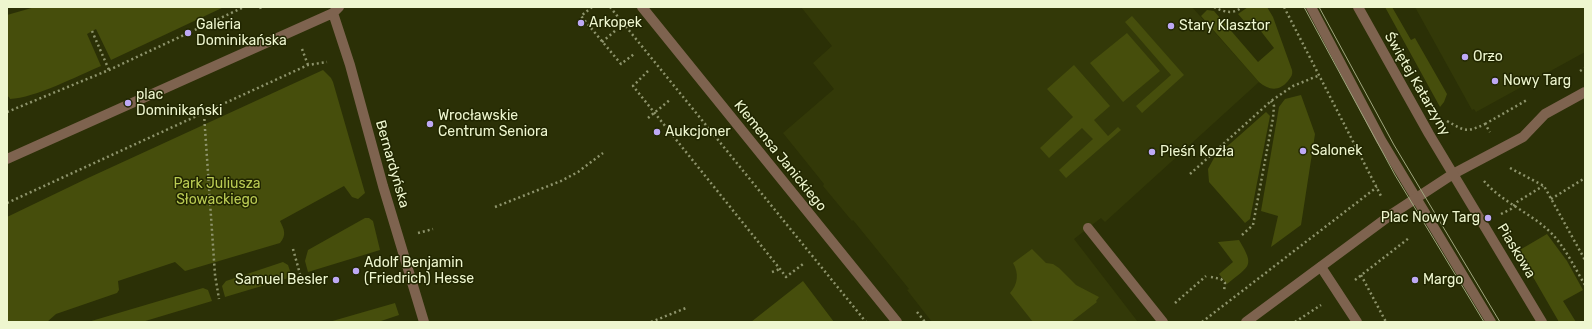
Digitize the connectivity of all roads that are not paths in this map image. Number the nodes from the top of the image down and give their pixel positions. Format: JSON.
{"nodes":[{"id":1,"x":642,"y":7,"type":"edge"},
{"id":2,"x":1311,"y":7,"type":"edge"},
{"id":3,"x":1358,"y":7,"type":"edge"},
{"id":4,"x":336,"y":10,"type":"edge"},
{"id":5,"x":1585,"y":92,"type":"edge"},
{"id":6,"x":7,"y":160,"type":"edge"},
{"id":7,"x":1453,"y":174,"type":"junction"},
{"id":8,"x":1416,"y":198,"type":"junction"},
{"id":9,"x":1088,"y":228,"type":"dead end"},
{"id":10,"x":1321,"y":267,"type":"junction"},
{"id":11,"x":1161,"y":319,"type":"edge"},
{"id":12,"x":424,"y":322,"type":"edge"},
{"id":13,"x":897,"y":322,"type":"edge"},
{"id":14,"x":1246,"y":322,"type":"edge"},
{"id":15,"x":1357,"y":322,"type":"edge"},
{"id":16,"x":1491,"y":322,"type":"edge"},
{"id":17,"x":1542,"y":322,"type":"edge"}],
"edges":[{"from":1,"to":13,"type":"street","name":"Klemensa Janickiego"},
{"from":2,"to":8,"type":"street"},
{"from":3,"to":7,"type":"street","name":"Świętej Katarzyny"},
{"from":4,"to":6,"type":"street"},
{"from":4,"to":12,"type":"street","name":"Bernardyńska"},
{"from":5,"to":7,"type":"street"},
{"from":7,"to":8,"type":"street"},
{"from":7,"to":17,"type":"street","name":"Piaskowa"},
{"from":8,"to":10,"type":"street"},
{"from":8,"to":16,"type":"street"},
{"from":9,"to":11,"type":"street"},
{"from":10,"to":14,"type":"street"},
{"from":10,"to":15,"type":"street"}]}
